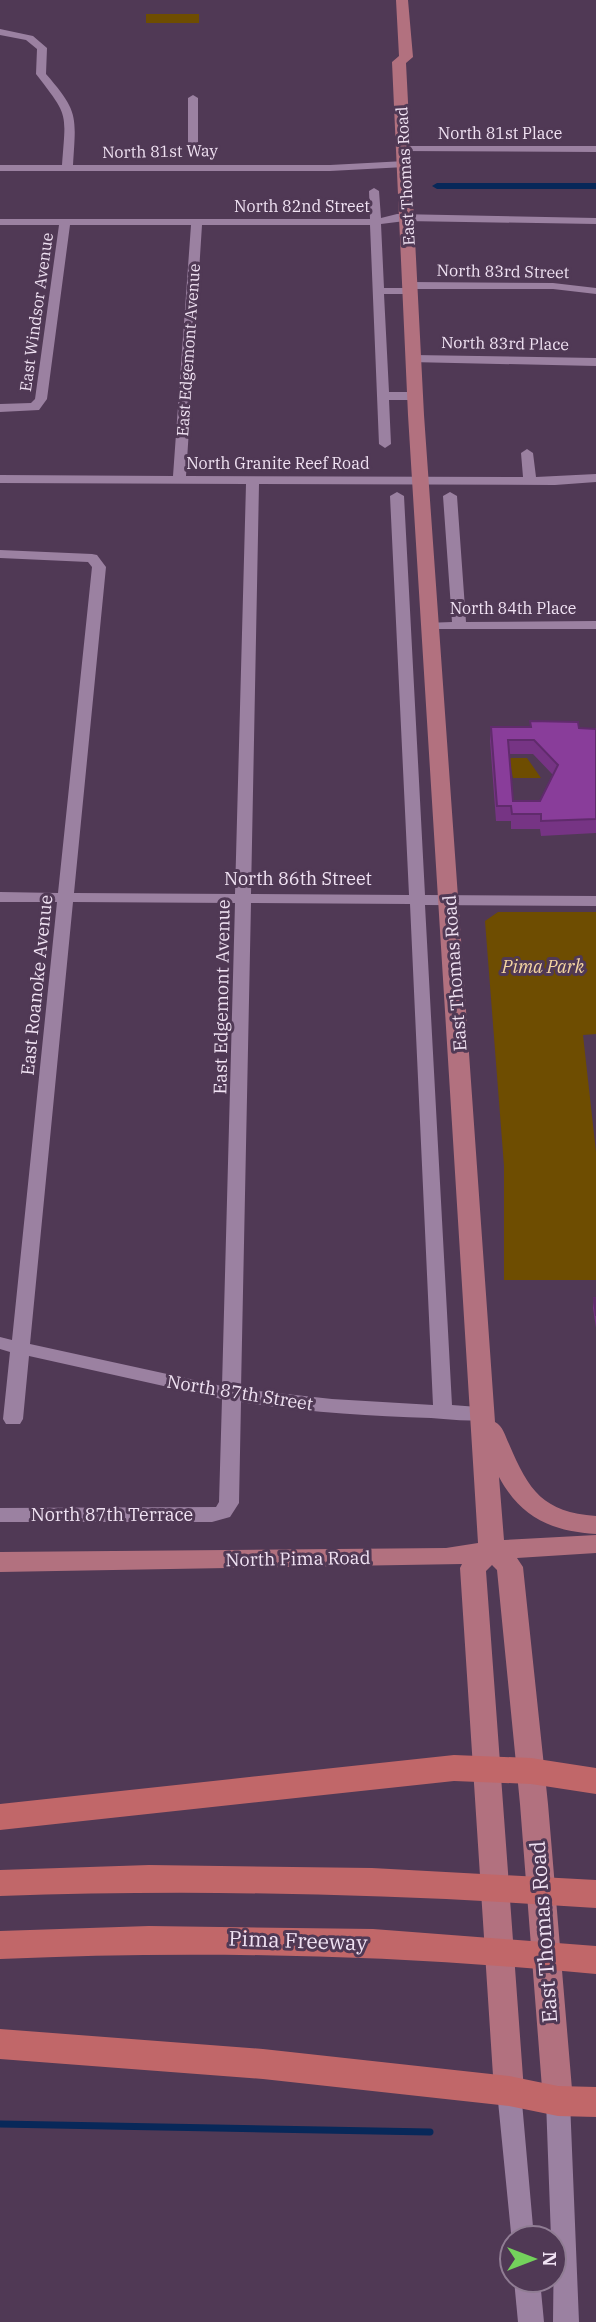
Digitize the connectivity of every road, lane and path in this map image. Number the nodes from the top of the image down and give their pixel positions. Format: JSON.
{"nodes":[{"id":1,"x":402,"y":0,"type":"edge"},
{"id":2,"x":0,"y":33,"type":"edge"},
{"id":3,"x":44,"y":33,"type":"dead end"},
{"id":4,"x":29,"y":38,"type":"junction"},
{"id":5,"x":194,"y":98,"type":"dead end"},
{"id":6,"x":404,"y":149,"type":"junction"},
{"id":7,"x":596,"y":149,"type":"edge"},
{"id":8,"x":193,"y":153,"type":"junction"},
{"id":9,"x":405,"y":164,"type":"junction"},
{"id":10,"x":170,"y":166,"type":"junction"},
{"id":11,"x":222,"y":166,"type":"junction"},
{"id":12,"x":0,"y":168,"type":"edge"},
{"id":13,"x":67,"y":168,"type":"junction"},
{"id":14,"x":374,"y":191,"type":"dead end"},
{"id":15,"x":406,"y":217,"type":"junction"},
{"id":16,"x":375,"y":218,"type":"junction"},
{"id":17,"x":197,"y":220,"type":"junction"},
{"id":18,"x":65,"y":221,"type":"junction"},
{"id":19,"x":596,"y":221,"type":"edge"},
{"id":20,"x":0,"y":222,"type":"edge"},
{"id":21,"x":410,"y":288,"type":"junction"},
{"id":22,"x":596,"y":290,"type":"edge"},
{"id":23,"x":377,"y":291,"type":"junction"},
{"id":24,"x":414,"y":359,"type":"junction"},
{"id":25,"x":596,"y":362,"type":"edge"},
{"id":26,"x":382,"y":396,"type":"junction"},
{"id":27,"x":415,"y":396,"type":"junction"},
{"id":28,"x":0,"y":408,"type":"edge"},
{"id":29,"x":384,"y":444,"type":"dead end"},
{"id":30,"x":527,"y":453,"type":"dead end"},
{"id":31,"x":596,"y":478,"type":"edge"},
{"id":32,"x":0,"y":479,"type":"edge"},
{"id":33,"x":179,"y":480,"type":"junction"},
{"id":34,"x":253,"y":480,"type":"junction"},
{"id":35,"x":421,"y":481,"type":"junction"},
{"id":36,"x":530,"y":481,"type":"junction"},
{"id":37,"x":555,"y":481,"type":"junction"},
{"id":38,"x":596,"y":486,"type":"edge"},
{"id":39,"x":397,"y":496,"type":"dead end"},
{"id":40,"x":450,"y":496,"type":"dead end"},
{"id":41,"x":0,"y":554,"type":"edge"},
{"id":42,"x":596,"y":625,"type":"edge"},
{"id":43,"x":430,"y":626,"type":"junction"},
{"id":44,"x":459,"y":626,"type":"junction"},
{"id":45,"x":0,"y":897,"type":"edge"},
{"id":46,"x":66,"y":897,"type":"junction"},
{"id":47,"x":244,"y":898,"type":"junction"},
{"id":48,"x":418,"y":900,"type":"junction"},
{"id":49,"x":450,"y":900,"type":"junction"},
{"id":50,"x":596,"y":901,"type":"edge"},
{"id":51,"x":0,"y":1343,"type":"edge"},
{"id":52,"x":20,"y":1348,"type":"junction"},
{"id":53,"x":232,"y":1394,"type":"junction"},
{"id":54,"x":443,"y":1412,"type":"junction"},
{"id":55,"x":484,"y":1413,"type":"junction"},
{"id":56,"x":13,"y":1419,"type":"dead end"},
{"id":57,"x":223,"y":1512,"type":"joint"},
{"id":58,"x":0,"y":1515,"type":"edge"},
{"id":59,"x":596,"y":1525,"type":"edge"},
{"id":60,"x":596,"y":1544,"type":"edge"},
{"id":61,"x":492,"y":1550,"type":"junction"},
{"id":62,"x":0,"y":1562,"type":"edge"},
{"id":63,"x":487,"y":1769,"type":"junction"},
{"id":64,"x":531,"y":1771,"type":"junction"},
{"id":65,"x":596,"y":1781,"type":"edge"},
{"id":66,"x":491,"y":1805,"type":"joint"},
{"id":67,"x":0,"y":1817,"type":"edge"},
{"id":68,"x":0,"y":1883,"type":"edge"},
{"id":69,"x":596,"y":1894,"type":"edge"},
{"id":70,"x":0,"y":1945,"type":"edge"},
{"id":71,"x":596,"y":1960,"type":"edge"},
{"id":72,"x":0,"y":2044,"type":"edge"},
{"id":73,"x":507,"y":2055,"type":"joint"},
{"id":74,"x":509,"y":2091,"type":"junction"},
{"id":75,"x":558,"y":2101,"type":"junction"},
{"id":76,"x":596,"y":2102,"type":"edge"},
{"id":77,"x":521,"y":2224,"type":"edge"},
{"id":78,"x":528,"y":2294,"type":"edge"},
{"id":79,"x":531,"y":2322,"type":"edge"},
{"id":80,"x":566,"y":2322,"type":"edge"}],
"edges":[{"from":1,"to":6,"type":"main road","name":"East Thomas Road"},
{"from":2,"to":4,"type":"street"},
{"from":3,"to":4,"type":"street"},
{"from":4,"to":13,"type":"street"},
{"from":5,"to":8,"type":"street"},
{"from":6,"to":7,"type":"street","name":"North 81st Place"},
{"from":6,"to":9,"type":"main road","name":"East Thomas Road"},
{"from":8,"to":10,"type":"street"},
{"from":8,"to":11,"type":"street"},
{"from":9,"to":11,"type":"street","name":"North 81st Way"},
{"from":9,"to":15,"type":"main road","name":"East Thomas Road"},
{"from":10,"to":11,"type":"street","name":"North 81st Way"},
{"from":10,"to":13,"type":"street","name":"North 81st Way"},
{"from":12,"to":13,"type":"street","name":"North 81st Way"},
{"from":14,"to":16,"type":"street","name":"East Thomas Road"},
{"from":15,"to":16,"type":"street","name":"North 82nd Street"},
{"from":15,"to":19,"type":"street","name":"North 82nd Street"},
{"from":15,"to":21,"type":"main road","name":"East Thomas Road"},
{"from":16,"to":17,"type":"street","name":"North 82nd Street"},
{"from":16,"to":23,"type":"street","name":"East Thomas Road"},
{"from":17,"to":18,"type":"street","name":"North 82nd Street"},
{"from":17,"to":33,"type":"street","name":"East Edgemont Avenue"},
{"from":18,"to":20,"type":"street","name":"North 82nd Street"},
{"from":18,"to":28,"type":"street","name":"East Windsor Avenue"},
{"from":21,"to":22,"type":"street","name":"North 83rd Street"},
{"from":21,"to":23,"type":"street"},
{"from":21,"to":24,"type":"main road","name":"East Thomas Road"},
{"from":23,"to":26,"type":"street","name":"East Thomas Road"},
{"from":24,"to":25,"type":"street","name":"North 83rd Place"},
{"from":24,"to":27,"type":"main road","name":"East Thomas Road"},
{"from":26,"to":27,"type":"street"},
{"from":26,"to":29,"type":"street","name":"East Thomas Road"},
{"from":27,"to":35,"type":"main road","name":"East Thomas Road"},
{"from":30,"to":36,"type":"street"},
{"from":31,"to":37,"type":"street","name":"North Granite Reef Road"},
{"from":32,"to":33,"type":"street","name":"North Granite Reef Road"},
{"from":33,"to":34,"type":"street","name":"North Granite Reef Road"},
{"from":34,"to":35,"type":"street","name":"North Granite Reef Road"},
{"from":34,"to":47,"type":"street","name":"East Edgemont Avenue"},
{"from":35,"to":36,"type":"street","name":"North Granite Reef Road"},
{"from":35,"to":43,"type":"main road","name":"East Thomas Road"},
{"from":36,"to":37,"type":"street","name":"North Granite Reef Road"},
{"from":37,"to":38,"type":"street","name":"North Granite Reef Road"},
{"from":39,"to":48,"type":"street","name":"East Thomas Road"},
{"from":40,"to":44,"type":"street"},
{"from":41,"to":46,"type":"street","name":"East Roanoke Avenue"},
{"from":42,"to":44,"type":"street","name":"North 84th Place"},
{"from":43,"to":44,"type":"street","name":"North 84th Place"},
{"from":43,"to":49,"type":"main road","name":"East Thomas Road"},
{"from":45,"to":46,"type":"street","name":"North 86th Street"},
{"from":46,"to":47,"type":"street","name":"North 86th Street"},
{"from":46,"to":52,"type":"street","name":"East Roanoke Avenue"},
{"from":47,"to":48,"type":"street","name":"North 86th Street"},
{"from":47,"to":53,"type":"street","name":"East Edgemont Avenue"},
{"from":48,"to":49,"type":"street","name":"North 86th Street"},
{"from":48,"to":54,"type":"street","name":"East Thomas Road"},
{"from":49,"to":50,"type":"street","name":"North 86th Street"},
{"from":49,"to":55,"type":"main road","name":"East Thomas Road"},
{"from":51,"to":52,"type":"street","name":"North 87th Street"},
{"from":52,"to":53,"type":"street","name":"North 87th Street"},
{"from":52,"to":56,"type":"street","name":"East Roanoke Avenue"},
{"from":53,"to":54,"type":"street","name":"North 87th Street"},
{"from":53,"to":57,"type":"street","name":"East Edgemont Avenue"},
{"from":54,"to":55,"type":"street","name":"North 87th Street"},
{"from":55,"to":59,"type":"main road"},
{"from":55,"to":61,"type":"main road","name":"East Thomas Road"},
{"from":57,"to":58,"type":"street","name":"North 87th Terrace"},
{"from":60,"to":61,"type":"main road","name":"North Pima Road"},
{"from":61,"to":62,"type":"main road","name":"North Pima Road"},
{"from":61,"to":63,"type":"main road"},
{"from":61,"to":64,"type":"main road","name":"East Thomas Road"},
{"from":63,"to":64,"type":"highway"},
{"from":63,"to":66,"type":"main road"},
{"from":63,"to":67,"type":"highway"},
{"from":64,"to":65,"type":"highway"},
{"from":64,"to":75,"type":"main road","name":"East Thomas Road"},
{"from":66,"to":73,"type":"main road"},
{"from":68,"to":69,"type":"highway"},
{"from":70,"to":71,"type":"highway","name":"Pima Freeway"},
{"from":72,"to":74,"type":"highway"},
{"from":73,"to":74,"type":"main road"},
{"from":74,"to":75,"type":"highway"},
{"from":74,"to":77,"type":"street"},
{"from":75,"to":76,"type":"highway"},
{"from":75,"to":80,"type":"street","name":"East Thomas Road"},
{"from":78,"to":79,"type":"street"}]}
